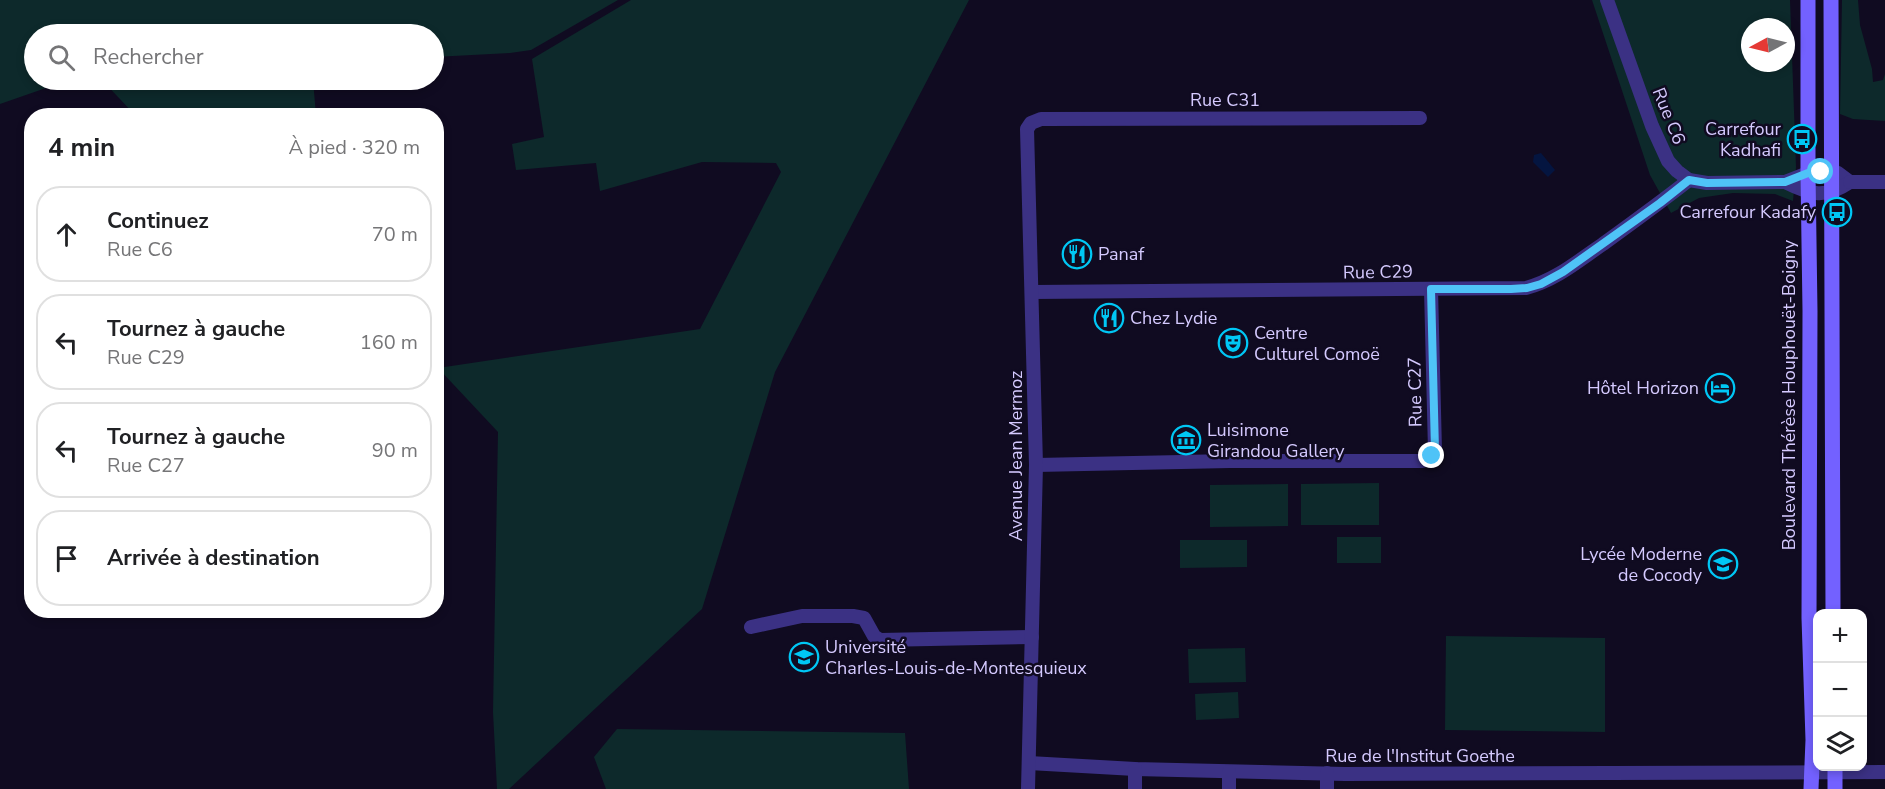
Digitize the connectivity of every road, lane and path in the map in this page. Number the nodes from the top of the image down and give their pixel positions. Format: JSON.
{"nodes":[{"id":1,"x":1608,"y":0,"type":"edge"},
{"id":2,"x":1808,"y":0,"type":"edge"},
{"id":3,"x":1831,"y":0,"type":"edge"},
{"id":4,"x":1420,"y":118,"type":"dead end"},
{"id":5,"x":1030,"y":123,"type":"joint"},
{"id":6,"x":1831,"y":171,"type":"junction"},
{"id":7,"x":1808,"y":173,"type":"junction"},
{"id":8,"x":1689,"y":180,"type":"junction"},
{"id":9,"x":1785,"y":182,"type":"junction"},
{"id":10,"x":1850,"y":182,"type":"junction"},
{"id":11,"x":1885,"y":182,"type":"edge"},
{"id":12,"x":1808,"y":193,"type":"junction"},
{"id":13,"x":1830,"y":193,"type":"junction"},
{"id":14,"x":1431,"y":289,"type":"junction"},
{"id":15,"x":1033,"y":292,"type":"junction"},
{"id":16,"x":1036,"y":465,"type":"junction"},
{"id":17,"x":1833,"y":609,"type":"edge"},
{"id":18,"x":751,"y":627,"type":"dead end"},
{"id":19,"x":1032,"y":637,"type":"junction"},
{"id":20,"x":1029,"y":763,"type":"junction"},
{"id":21,"x":1135,"y":769,"type":"junction"},
{"id":22,"x":1827,"y":771,"type":"edge"},
{"id":23,"x":1835,"y":771,"type":"edge"},
{"id":24,"x":1860,"y":771,"type":"edge"},
{"id":25,"x":1229,"y":772,"type":"junction"},
{"id":26,"x":1885,"y":772,"type":"edge"},
{"id":27,"x":1812,"y":773,"type":"junction"},
{"id":28,"x":1327,"y":774,"type":"junction"},
{"id":29,"x":1028,"y":789,"type":"edge"},
{"id":30,"x":1135,"y":789,"type":"edge"},
{"id":31,"x":1229,"y":789,"type":"edge"},
{"id":32,"x":1327,"y":789,"type":"edge"},
{"id":33,"x":1811,"y":789,"type":"edge"},
{"id":34,"x":1835,"y":789,"type":"edge"}],
"edges":[{"from":1,"to":8,"type":"street","name":"Rue C6"},
{"from":2,"to":7,"type":"main road","name":"Boulevard Thérèse Houphouët-Boigny"},
{"from":3,"to":6,"type":"main road"},
{"from":4,"to":5,"type":"street","name":"Rue C31"},
{"from":5,"to":15,"type":"street","name":"Avenue Jean Mermoz"},
{"from":6,"to":7,"type":"street"},
{"from":6,"to":10,"type":"street"},
{"from":6,"to":13,"type":"main road"},
{"from":7,"to":9,"type":"street"},
{"from":7,"to":12,"type":"main road","name":"Boulevard Thérèse Houphouët-Boigny"},
{"from":8,"to":9,"type":"street"},
{"from":8,"to":14,"type":"street","name":"Rue C29"},
{"from":9,"to":12,"type":"street"},
{"from":10,"to":11,"type":"street"},
{"from":10,"to":13,"type":"street"},
{"from":12,"to":13,"type":"street"},
{"from":12,"to":27,"type":"main road","name":"Boulevard Thérèse Houphouët-Boigny"},
{"from":13,"to":17,"type":"main road"},
{"from":14,"to":15,"type":"street","name":"Rue C29"},
{"from":14,"to":16,"type":"street","name":"Rue C27"},
{"from":15,"to":16,"type":"street","name":"Avenue Jean Mermoz"},
{"from":16,"to":19,"type":"street","name":"Avenue Jean Mermoz"},
{"from":18,"to":19,"type":"street"},
{"from":19,"to":20,"type":"street","name":"Avenue Jean Mermoz"},
{"from":20,"to":21,"type":"street","name":"Rue de l'Institut Goethe"},
{"from":20,"to":29,"type":"street","name":"Avenue Jean Mermoz"},
{"from":21,"to":25,"type":"street","name":"Rue de l'Institut Goethe"},
{"from":21,"to":30,"type":"street"},
{"from":22,"to":27,"type":"street","name":"Rue de l'Institut Goethe"},
{"from":23,"to":34,"type":"main road"},
{"from":24,"to":26,"type":"street","name":"Rue de l'Institut Goethe"},
{"from":25,"to":28,"type":"street","name":"Rue de l'Institut Goethe"},
{"from":25,"to":31,"type":"street"},
{"from":27,"to":28,"type":"street","name":"Rue de l'Institut Goethe"},
{"from":27,"to":33,"type":"main road","name":"Boulevard Thérèse Houphouët-Boigny"},
{"from":28,"to":32,"type":"street"}]}
